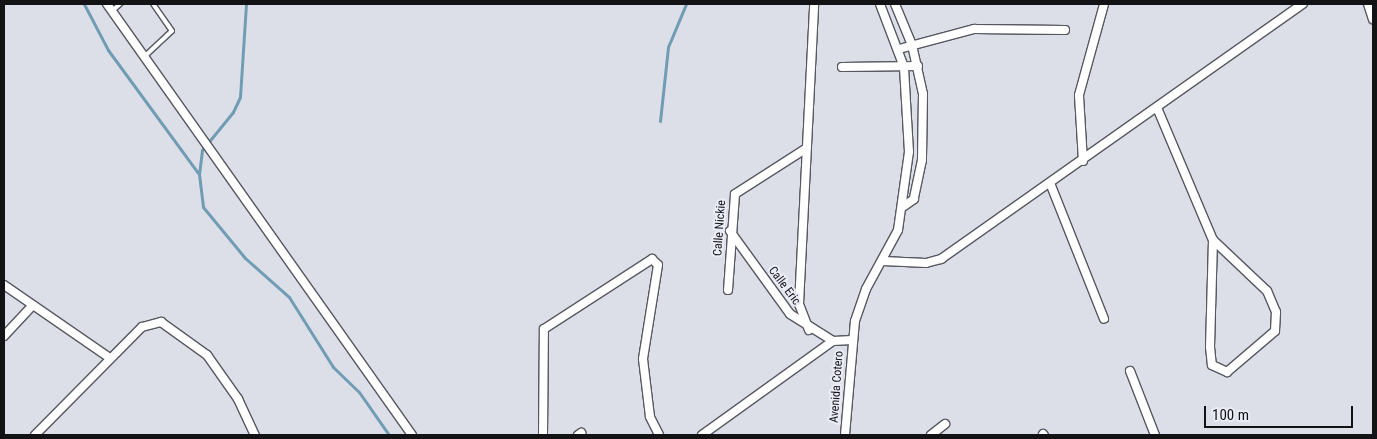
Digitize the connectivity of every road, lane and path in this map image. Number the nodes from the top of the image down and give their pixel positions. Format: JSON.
{"nodes":[{"id":1,"x":120,"y":4,"type":"edge"},
{"id":2,"x":153,"y":4,"type":"edge"},
{"id":3,"x":814,"y":4,"type":"edge"},
{"id":4,"x":880,"y":4,"type":"edge"},
{"id":5,"x":895,"y":4,"type":"edge"},
{"id":6,"x":1104,"y":4,"type":"edge"},
{"id":7,"x":1303,"y":4,"type":"edge"},
{"id":8,"x":1368,"y":4,"type":"edge"},
{"id":9,"x":110,"y":7,"type":"edge"},
{"id":10,"x":1373,"y":19,"type":"edge"},
{"id":11,"x":1065,"y":30,"type":"dead end"},
{"id":12,"x":912,"y":45,"type":"junction"},
{"id":13,"x":899,"y":49,"type":"junction"},
{"id":14,"x":144,"y":56,"type":"junction"},
{"id":15,"x":904,"y":66,"type":"junction"},
{"id":16,"x":918,"y":66,"type":"junction"},
{"id":17,"x":842,"y":67,"type":"dead end"},
{"id":18,"x":1158,"y":110,"type":"junction"},
{"id":19,"x":807,"y":148,"type":"junction"},
{"id":20,"x":1083,"y":161,"type":"junction"},
{"id":21,"x":1050,"y":183,"type":"junction"},
{"id":22,"x":904,"y":206,"type":"junction"},
{"id":23,"x":730,"y":231,"type":"junction"},
{"id":24,"x":1213,"y":240,"type":"junction"},
{"id":25,"x":883,"y":262,"type":"junction"},
{"id":26,"x":4,"y":285,"type":"edge"},
{"id":27,"x":728,"y":290,"type":"dead end"},
{"id":28,"x":32,"y":305,"type":"junction"},
{"id":29,"x":1104,"y":320,"type":"dead end"},
{"id":30,"x":810,"y":330,"type":"junction"},
{"id":31,"x":4,"y":336,"type":"edge"},
{"id":32,"x":852,"y":340,"type":"junction"},
{"id":33,"x":833,"y":341,"type":"junction"},
{"id":34,"x":110,"y":358,"type":"junction"},
{"id":35,"x":1130,"y":371,"type":"dead end"},
{"id":36,"x":945,"y":424,"type":"dead end"},
{"id":37,"x":35,"y":435,"type":"edge"},
{"id":38,"x":255,"y":435,"type":"edge"},
{"id":39,"x":412,"y":435,"type":"edge"},
{"id":40,"x":543,"y":435,"type":"edge"},
{"id":41,"x":659,"y":435,"type":"edge"},
{"id":42,"x":702,"y":435,"type":"edge"},
{"id":43,"x":844,"y":435,"type":"edge"},
{"id":44,"x":931,"y":435,"type":"edge"},
{"id":45,"x":1155,"y":435,"type":"edge"}],
"edges":[{"from":1,"to":9,"type":"lane"},
{"from":2,"to":14,"type":"lane"},
{"from":3,"to":19,"type":"street"},
{"from":4,"to":13,"type":"street"},
{"from":5,"to":12,"type":"street"},
{"from":6,"to":20,"type":"street"},
{"from":7,"to":18,"type":"street"},
{"from":8,"to":10,"type":"street"},
{"from":9,"to":14,"type":"street"},
{"from":11,"to":12,"type":"street"},
{"from":12,"to":13,"type":"street"},
{"from":12,"to":16,"type":"street"},
{"from":13,"to":15,"type":"street"},
{"from":14,"to":39,"type":"street"},
{"from":15,"to":16,"type":"street"},
{"from":15,"to":17,"type":"street"},
{"from":15,"to":22,"type":"street"},
{"from":16,"to":22,"type":"street"},
{"from":18,"to":20,"type":"street"},
{"from":18,"to":24,"type":"street"},
{"from":19,"to":23,"type":"street","name":"Calle Nickie"},
{"from":19,"to":30,"type":"street"},
{"from":20,"to":21,"type":"street"},
{"from":21,"to":25,"type":"street"},
{"from":21,"to":29,"type":"street"},
{"from":22,"to":25,"type":"street","name":"Avenida Cotero"},
{"from":23,"to":27,"type":"street","name":"Calle Nickie"},
{"from":23,"to":30,"type":"street","name":"Calle Eric"},
{"from":24,"to":24,"type":"street"},
{"from":25,"to":32,"type":"street","name":"Avenida Cotero"},
{"from":26,"to":28,"type":"street"},
{"from":28,"to":31,"type":"street"},
{"from":28,"to":34,"type":"street"},
{"from":30,"to":33,"type":"street","name":"Calle Eric"},
{"from":32,"to":33,"type":"street"},
{"from":32,"to":43,"type":"street","name":"Avenida Cotero"},
{"from":33,"to":42,"type":"street"},
{"from":34,"to":37,"type":"street"},
{"from":34,"to":38,"type":"street"},
{"from":35,"to":45,"type":"street"},
{"from":36,"to":44,"type":"street"},
{"from":40,"to":41,"type":"street"}]}
